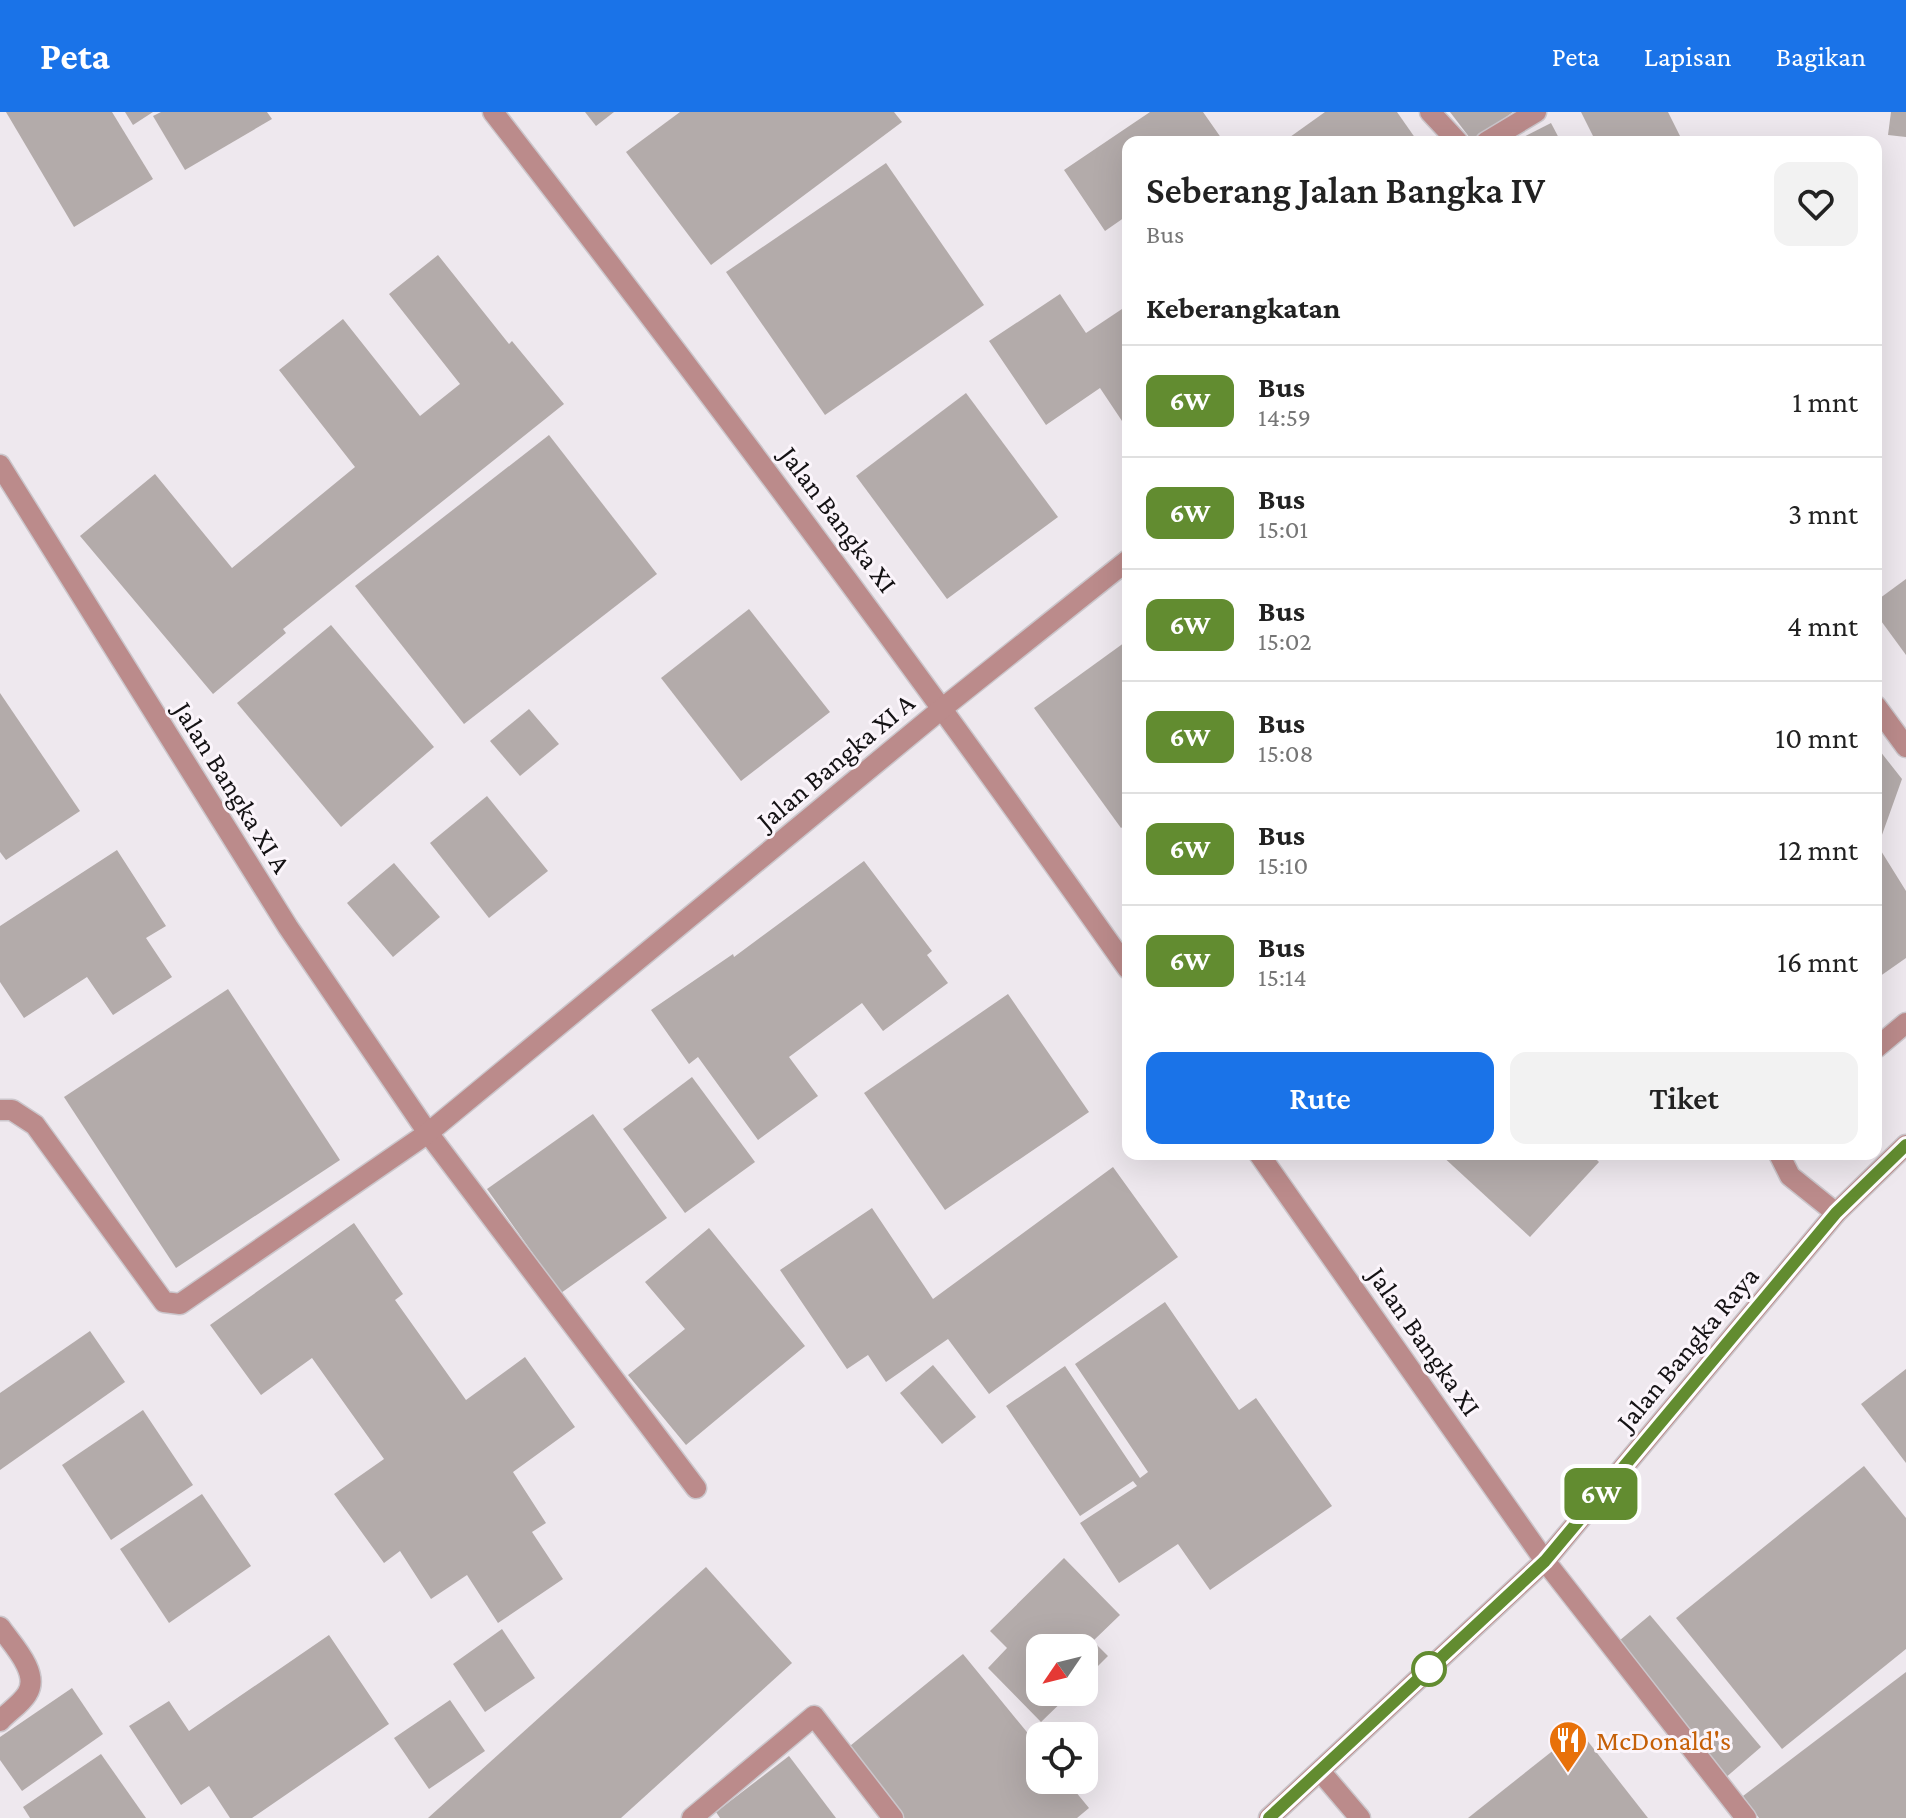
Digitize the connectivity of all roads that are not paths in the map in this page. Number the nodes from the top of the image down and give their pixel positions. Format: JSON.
{"nodes":[{"id":1,"x":493,"y":112,"type":"edge"},
{"id":2,"x":1430,"y":112,"type":"edge"},
{"id":3,"x":1536,"y":112,"type":"edge"},
{"id":4,"x":1452,"y":136,"type":"edge"},
{"id":5,"x":1496,"y":136,"type":"edge"},
{"id":6,"x":0,"y":465,"type":"edge"},
{"id":7,"x":1122,"y":565,"type":"edge"},
{"id":8,"x":944,"y":707,"type":"junction"},
{"id":9,"x":1882,"y":714,"type":"edge"},
{"id":10,"x":1906,"y":747,"type":"edge"},
{"id":11,"x":1122,"y":960,"type":"edge"},
{"id":12,"x":1906,"y":1023,"type":"edge"},
{"id":13,"x":1882,"y":1043,"type":"edge"},
{"id":14,"x":0,"y":1110,"type":"edge"},
{"id":15,"x":428,"y":1133,"type":"junction"},
{"id":16,"x":1906,"y":1145,"type":"edge"},
{"id":17,"x":1263,"y":1160,"type":"edge"},
{"id":18,"x":1782,"y":1160,"type":"edge"},
{"id":19,"x":1836,"y":1213,"type":"junction"},
{"id":20,"x":696,"y":1488,"type":"dead end"},
{"id":21,"x":1545,"y":1561,"type":"junction"},
{"id":22,"x":0,"y":1627,"type":"edge"},
{"id":23,"x":0,"y":1721,"type":"edge"},
{"id":24,"x":1320,"y":1771,"type":"junction"},
{"id":25,"x":692,"y":1818,"type":"edge"},
{"id":26,"x":893,"y":1818,"type":"edge"},
{"id":27,"x":1269,"y":1818,"type":"edge"},
{"id":28,"x":1360,"y":1818,"type":"edge"},
{"id":29,"x":1746,"y":1818,"type":"edge"}],
"edges":[{"from":1,"to":8,"type":"street","name":"Jalan Bangka XI"},
{"from":2,"to":4,"type":"street"},
{"from":3,"to":5,"type":"street"},
{"from":6,"to":15,"type":"street","name":"Jalan Bangka XI A"},
{"from":7,"to":8,"type":"street","name":"Jalan Bangka XI A"},
{"from":8,"to":11,"type":"street","name":"Jalan Bangka XI"},
{"from":8,"to":15,"type":"street","name":"Jalan Bangka XI A"},
{"from":9,"to":10,"type":"street"},
{"from":12,"to":13,"type":"street"},
{"from":14,"to":15,"type":"street","name":"Jalan Bangka XI A"},
{"from":15,"to":20,"type":"street"},
{"from":16,"to":19,"type":"street","name":"Jalan Bangka Raya"},
{"from":17,"to":21,"type":"street","name":"Jalan Bangka XI"},
{"from":18,"to":19,"type":"street"},
{"from":19,"to":21,"type":"street","name":"Jalan Bangka Raya"},
{"from":21,"to":24,"type":"street","name":"Jalan Bangka Raya"},
{"from":21,"to":29,"type":"street","name":"Jalan Bangka XI"},
{"from":22,"to":23,"type":"street"},
{"from":24,"to":27,"type":"street","name":"Jalan Bangka Raya"},
{"from":24,"to":28,"type":"street"},
{"from":25,"to":26,"type":"street"}]}
